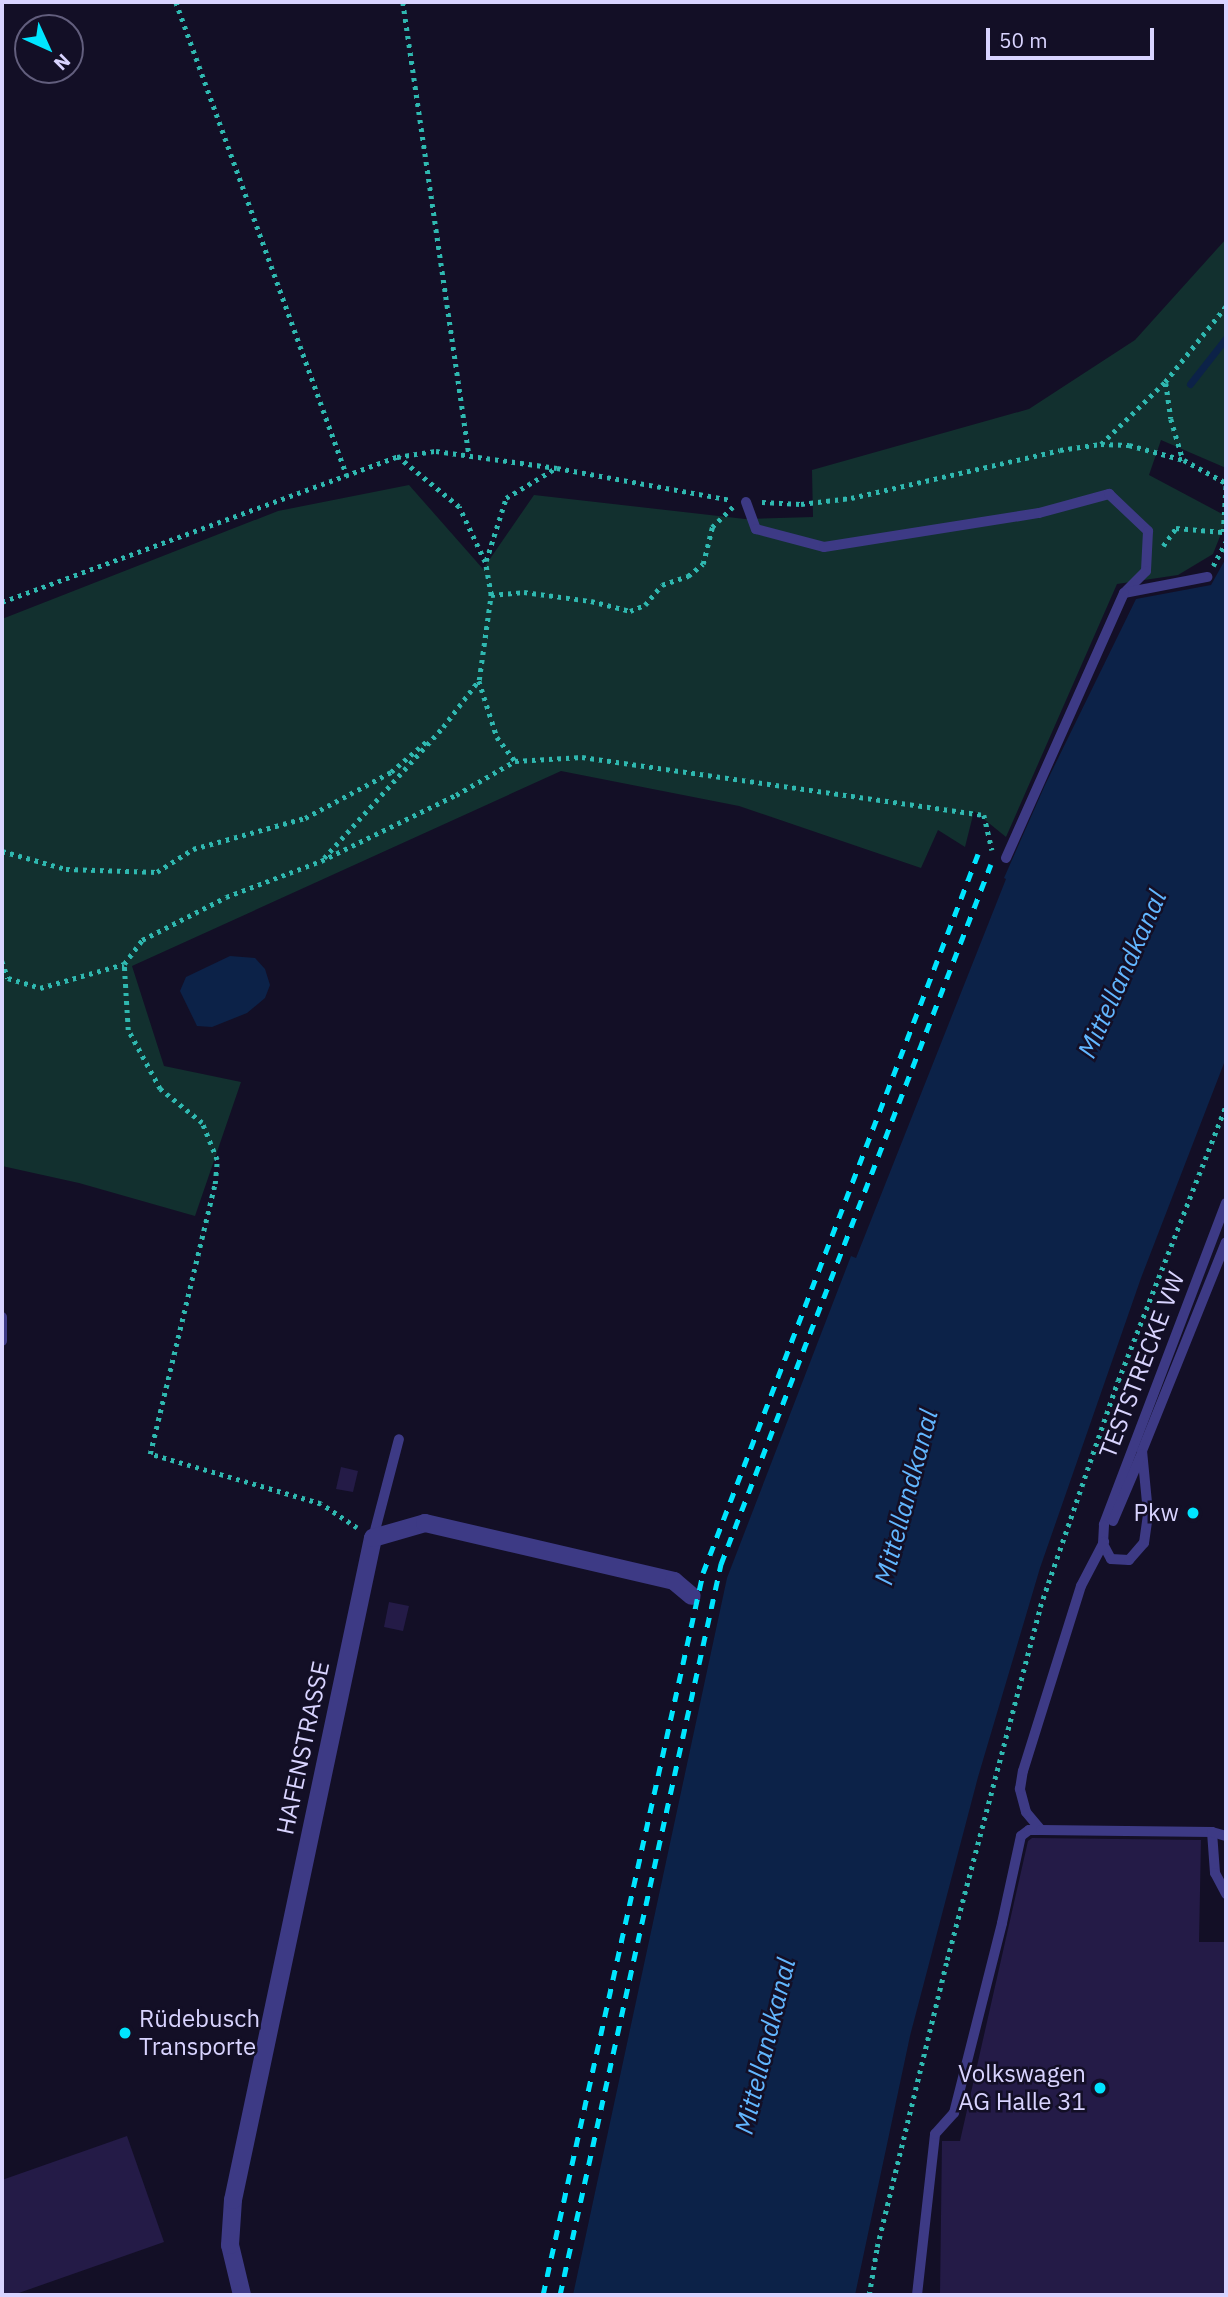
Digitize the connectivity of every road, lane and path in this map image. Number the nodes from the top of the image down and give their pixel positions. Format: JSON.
{"nodes":[{"id":1,"x":176,"y":2,"type":"edge"},
{"id":2,"x":403,"y":2,"type":"edge"},
{"id":3,"x":1226,"y":306,"type":"edge"},
{"id":4,"x":1166,"y":382,"type":"junction"},
{"id":5,"x":1101,"y":444,"type":"junction"},
{"id":6,"x":469,"y":455,"type":"junction"},
{"id":7,"x":397,"y":457,"type":"junction"},
{"id":8,"x":1184,"y":460,"type":"junction"},
{"id":9,"x":557,"y":468,"type":"junction"},
{"id":10,"x":347,"y":476,"type":"junction"},
{"id":11,"x":1226,"y":483,"type":"edge"},
{"id":12,"x":742,"y":502,"type":"junction"},
{"id":13,"x":1175,"y":528,"type":"dead end"},
{"id":14,"x":1226,"y":542,"type":"edge"},
{"id":15,"x":485,"y":562,"type":"junction"},
{"id":16,"x":1207,"y":577,"type":"joint"},
{"id":17,"x":1124,"y":593,"type":"junction"},
{"id":18,"x":491,"y":595,"type":"junction"},
{"id":19,"x":2,"y":602,"type":"edge"},
{"id":20,"x":479,"y":680,"type":"junction"},
{"id":21,"x":443,"y":727,"type":"junction"},
{"id":22,"x":515,"y":761,"type":"junction"},
{"id":23,"x":2,"y":851,"type":"edge"},
{"id":24,"x":993,"y":855,"type":"dead end"},
{"id":25,"x":1006,"y":858,"type":"dead end"},
{"id":26,"x":321,"y":861,"type":"junction"},
{"id":27,"x":2,"y":961,"type":"edge"},
{"id":28,"x":124,"y":964,"type":"junction"},
{"id":29,"x":1226,"y":1203,"type":"edge"},
{"id":30,"x":1226,"y":1242,"type":"edge"},
{"id":31,"x":2,"y":1317,"type":"edge"},
{"id":32,"x":2,"y":1341,"type":"edge"},
{"id":33,"x":399,"y":1439,"type":"dead end"},
{"id":34,"x":1142,"y":1451,"type":"junction"},
{"id":35,"x":373,"y":1538,"type":"junction"},
{"id":36,"x":1103,"y":1544,"type":"junction"},
{"id":37,"x":692,"y":1596,"type":"dead end"},
{"id":38,"x":1041,"y":1830,"type":"junction"},
{"id":39,"x":1212,"y":1832,"type":"junction"},
{"id":40,"x":1226,"y":1836,"type":"edge"},
{"id":41,"x":1226,"y":1894,"type":"edge"},
{"id":42,"x":242,"y":2295,"type":"edge"},
{"id":43,"x":917,"y":2295,"type":"edge"}],
"edges":[{"from":1,"to":10,"type":"path"},
{"from":2,"to":6,"type":"path"},
{"from":3,"to":4,"type":"path"},
{"from":4,"to":5,"type":"path"},
{"from":4,"to":8,"type":"path"},
{"from":5,"to":8,"type":"path"},
{"from":5,"to":12,"type":"path"},
{"from":6,"to":7,"type":"path"},
{"from":6,"to":9,"type":"path"},
{"from":7,"to":10,"type":"path"},
{"from":7,"to":15,"type":"path"},
{"from":8,"to":11,"type":"path"},
{"from":9,"to":12,"type":"path"},
{"from":9,"to":15,"type":"path"},
{"from":10,"to":19,"type":"path"},
{"from":11,"to":13,"type":"path"},
{"from":12,"to":17,"type":"lane"},
{"from":12,"to":18,"type":"path"},
{"from":14,"to":16,"type":"path"},
{"from":15,"to":18,"type":"path"},
{"from":16,"to":17,"type":"lane"},
{"from":17,"to":25,"type":"lane"},
{"from":18,"to":20,"type":"path"},
{"from":20,"to":21,"type":"path"},
{"from":20,"to":22,"type":"path"},
{"from":21,"to":23,"type":"path"},
{"from":21,"to":26,"type":"path"},
{"from":22,"to":24,"type":"path"},
{"from":22,"to":26,"type":"path"},
{"from":26,"to":28,"type":"path"},
{"from":27,"to":28,"type":"path"},
{"from":28,"to":35,"type":"path"},
{"from":29,"to":36,"type":"lane","name":"TESTSTRECKE VW"},
{"from":30,"to":34,"type":"lane","name":"TESTSTRECKE VW"},
{"from":31,"to":32,"type":"lane"},
{"from":33,"to":35,"type":"lane"},
{"from":34,"to":36,"type":"lane","name":"TESTSTRECKE VW"},
{"from":34,"to":36,"type":"lane","name":"TESTSTRECKE VW"},
{"from":35,"to":37,"type":"street"},
{"from":35,"to":42,"type":"street","name":"HAFENSTRASSE"},
{"from":36,"to":38,"type":"lane","name":"TESTSTRECKE VW"},
{"from":38,"to":39,"type":"lane"},
{"from":38,"to":43,"type":"lane"},
{"from":39,"to":40,"type":"lane"},
{"from":39,"to":41,"type":"lane"}]}
